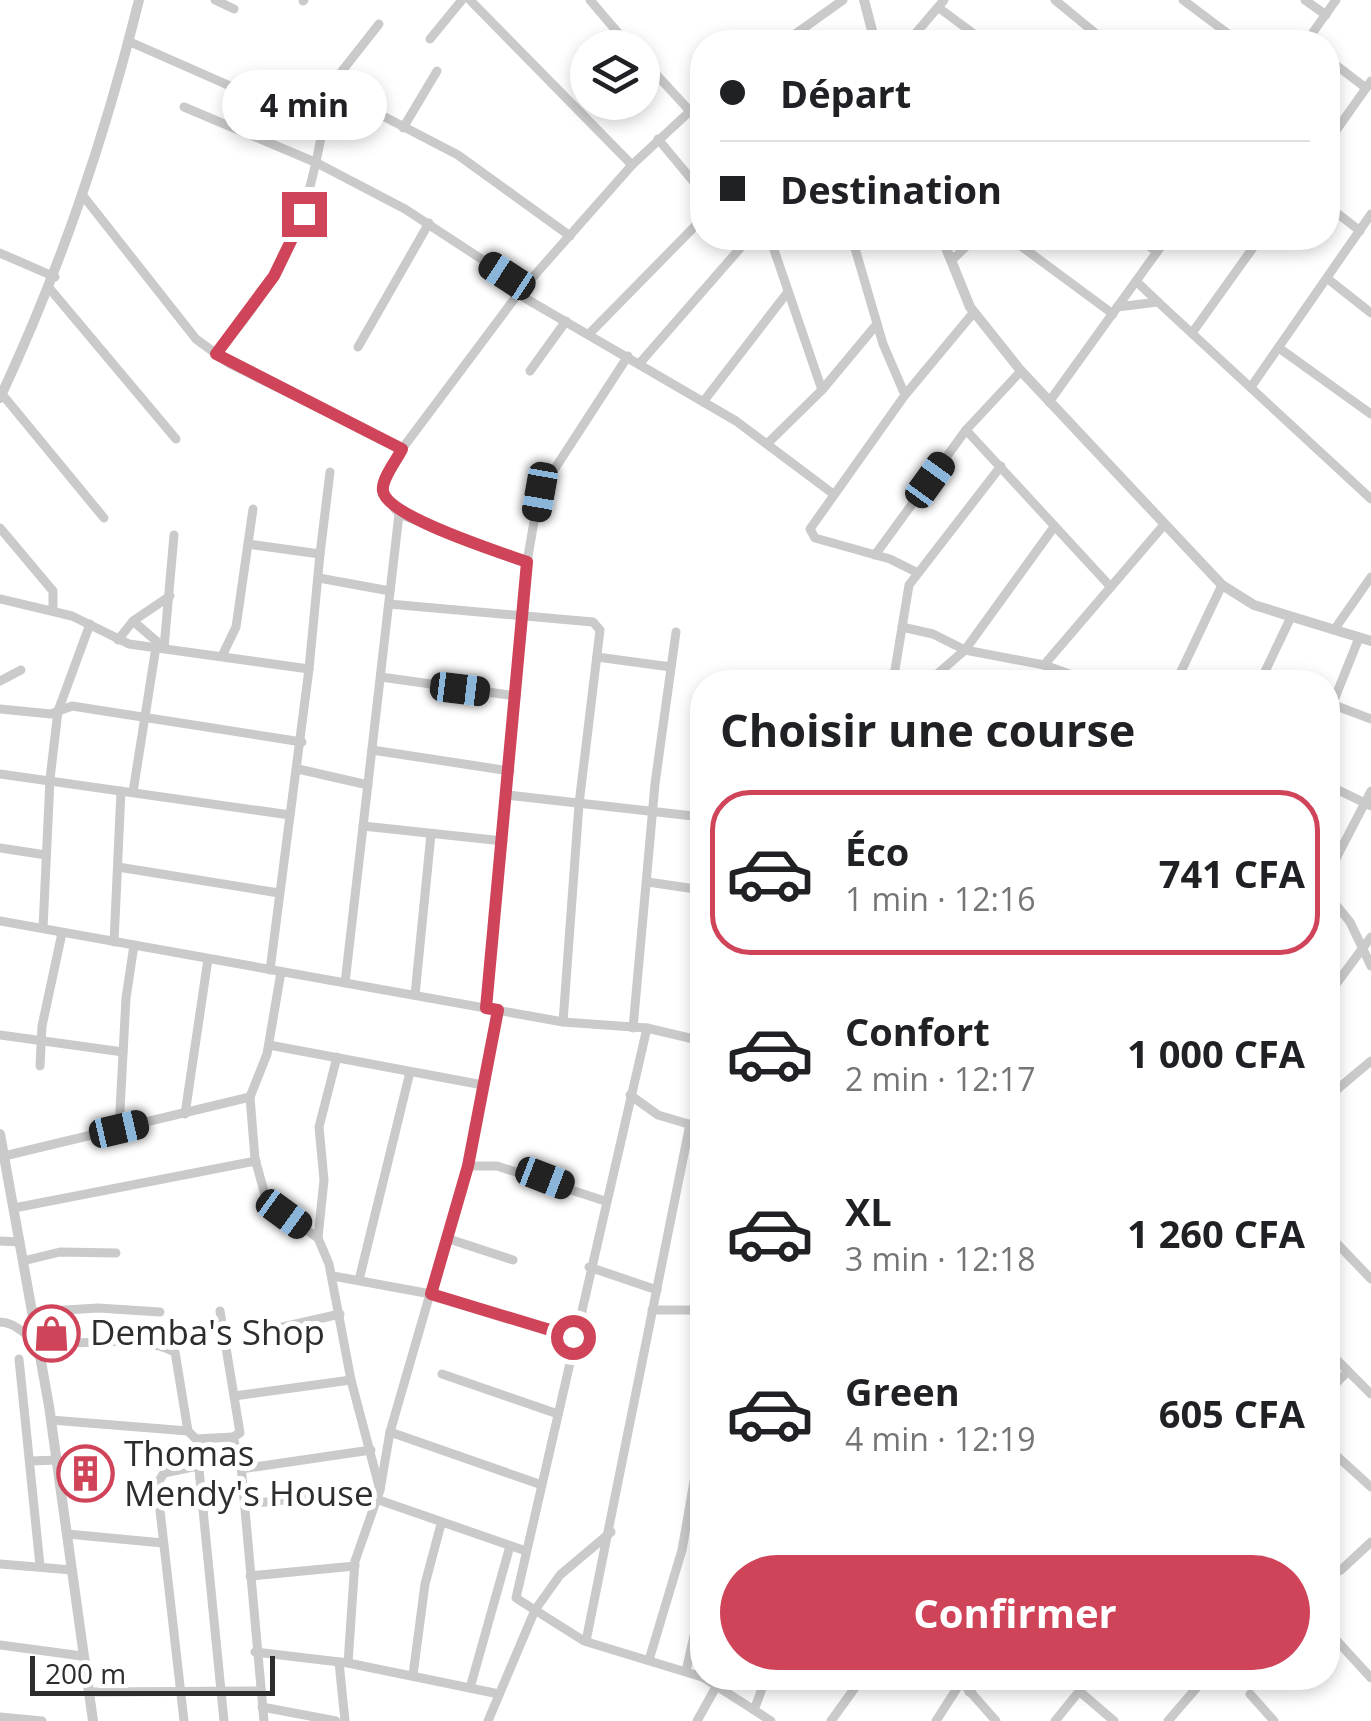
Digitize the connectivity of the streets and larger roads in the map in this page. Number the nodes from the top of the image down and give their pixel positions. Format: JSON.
{"nodes":[{"id":1,"x":139,"y":0,"type":"edge"},
{"id":2,"x":215,"y":0,"type":"edge"},
{"id":3,"x":462,"y":0,"type":"edge"},
{"id":4,"x":470,"y":0,"type":"edge"},
{"id":5,"x":590,"y":0,"type":"edge"},
{"id":6,"x":843,"y":0,"type":"edge"},
{"id":7,"x":864,"y":0,"type":"edge"},
{"id":8,"x":1055,"y":0,"type":"edge"},
{"id":9,"x":1183,"y":0,"type":"edge"},
{"id":10,"x":1306,"y":0,"type":"edge"},
{"id":11,"x":1336,"y":0,"type":"edge"},
{"id":12,"x":942,"y":4,"type":"edge"},
{"id":13,"x":234,"y":9,"type":"dead end"},
{"id":14,"x":1326,"y":16,"type":"junction"},
{"id":15,"x":379,"y":24,"type":"dead end"},
{"id":16,"x":616,"y":30,"type":"edge"},
{"id":17,"x":804,"y":30,"type":"edge"},
{"id":18,"x":872,"y":30,"type":"edge"},
{"id":19,"x":913,"y":30,"type":"edge"},
{"id":20,"x":971,"y":30,"type":"edge"},
{"id":21,"x":1091,"y":30,"type":"edge"},
{"id":22,"x":1223,"y":30,"type":"edge"},
{"id":23,"x":1315,"y":30,"type":"edge"},
{"id":24,"x":430,"y":39,"type":"dead end"},
{"id":25,"x":128,"y":41,"type":"junction"},
{"id":26,"x":1340,"y":66,"type":"edge"},
{"id":27,"x":436,"y":71,"type":"dead end"},
{"id":28,"x":660,"y":79,"type":"edge"},
{"id":29,"x":1369,"y":84,"type":"edge"},
{"id":30,"x":332,"y":90,"type":"junction"},
{"id":31,"x":184,"y":107,"type":"dead end"},
{"id":32,"x":688,"y":110,"type":"joint"},
{"id":33,"x":1340,"y":118,"type":"edge"},
{"id":34,"x":323,"y":127,"type":"junction"},
{"id":35,"x":403,"y":128,"type":"junction"},
{"id":36,"x":658,"y":139,"type":"junction"},
{"id":37,"x":316,"y":163,"type":"junction"},
{"id":38,"x":632,"y":164,"type":"junction"},
{"id":39,"x":690,"y":178,"type":"edge"},
{"id":40,"x":84,"y":198,"type":"junction"},
{"id":41,"x":1340,"y":212,"type":"edge"},
{"id":42,"x":430,"y":222,"type":"junction"},
{"id":43,"x":1367,"y":225,"type":"edge"},
{"id":44,"x":690,"y":231,"type":"edge"},
{"id":45,"x":570,"y":236,"type":"junction"},
{"id":46,"x":738,"y":250,"type":"edge"},
{"id":47,"x":774,"y":250,"type":"edge"},
{"id":48,"x":855,"y":250,"type":"edge"},
{"id":49,"x":947,"y":250,"type":"edge"},
{"id":50,"x":962,"y":250,"type":"edge"},
{"id":51,"x":1027,"y":250,"type":"edge"},
{"id":52,"x":1154,"y":250,"type":"edge"},
{"id":53,"x":1251,"y":250,"type":"edge"},
{"id":54,"x":1157,"y":252,"type":"joint"},
{"id":55,"x":0,"y":253,"type":"edge"},
{"id":56,"x":951,"y":261,"type":"junction"},
{"id":57,"x":55,"y":277,"type":"junction"},
{"id":58,"x":1328,"y":279,"type":"junction"},
{"id":59,"x":1136,"y":281,"type":"junction"},
{"id":60,"x":50,"y":289,"type":"junction"},
{"id":61,"x":521,"y":291,"type":"junction"},
{"id":62,"x":788,"y":293,"type":"junction"},
{"id":63,"x":1158,"y":302,"type":"junction"},
{"id":64,"x":1115,"y":311,"type":"junction"},
{"id":65,"x":974,"y":312,"type":"junction"},
{"id":66,"x":1371,"y":313,"type":"edge"},
{"id":67,"x":566,"y":321,"type":"junction"},
{"id":68,"x":877,"y":324,"type":"junction"},
{"id":69,"x":1192,"y":333,"type":"junction"},
{"id":70,"x":589,"y":334,"type":"junction"},
{"id":71,"x":358,"y":346,"type":"dead end"},
{"id":72,"x":1279,"y":348,"type":"junction"},
{"id":73,"x":216,"y":354,"type":"junction"},
{"id":74,"x":628,"y":356,"type":"junction"},
{"id":75,"x":639,"y":364,"type":"junction"},
{"id":76,"x":1020,"y":370,"type":"junction"},
{"id":77,"x":530,"y":371,"type":"dead end"},
{"id":78,"x":1251,"y":388,"type":"junction"},
{"id":79,"x":822,"y":390,"type":"junction"},
{"id":80,"x":905,"y":395,"type":"junction"},
{"id":81,"x":1,"y":396,"type":"edge"},
{"id":82,"x":703,"y":402,"type":"junction"},
{"id":83,"x":1048,"y":402,"type":"junction"},
{"id":84,"x":1371,"y":414,"type":"edge"},
{"id":85,"x":966,"y":430,"type":"junction"},
{"id":86,"x":176,"y":439,"type":"dead end"},
{"id":87,"x":769,"y":442,"type":"junction"},
{"id":88,"x":402,"y":449,"type":"junction"},
{"id":89,"x":1001,"y":466,"type":"junction"},
{"id":90,"x":330,"y":472,"type":"dead end"},
{"id":91,"x":832,"y":493,"type":"junction"},
{"id":92,"x":1371,"y":499,"type":"edge"},
{"id":93,"x":254,"y":509,"type":"dead end"},
{"id":94,"x":398,"y":514,"type":"junction"},
{"id":95,"x":104,"y":518,"type":"dead end"},
{"id":96,"x":1163,"y":526,"type":"junction"},
{"id":97,"x":1054,"y":527,"type":"junction"},
{"id":98,"x":0,"y":528,"type":"edge"},
{"id":99,"x":174,"y":535,"type":"dead end"},
{"id":100,"x":248,"y":544,"type":"junction"},
{"id":101,"x":320,"y":554,"type":"junction"},
{"id":102,"x":875,"y":555,"type":"junction"},
{"id":103,"x":527,"y":562,"type":"junction"},
{"id":104,"x":918,"y":573,"type":"junction"},
{"id":105,"x":1371,"y":577,"type":"edge"},
{"id":106,"x":319,"y":578,"type":"junction"},
{"id":107,"x":1222,"y":585,"type":"junction"},
{"id":108,"x":1109,"y":586,"type":"junction"},
{"id":109,"x":390,"y":591,"type":"junction"},
{"id":110,"x":170,"y":596,"type":"junction"},
{"id":111,"x":0,"y":598,"type":"edge"},
{"id":112,"x":390,"y":604,"type":"junction"},
{"id":113,"x":54,"y":611,"type":"junction"},
{"id":114,"x":1290,"y":618,"type":"junction"},
{"id":115,"x":524,"y":619,"type":"junction"},
{"id":116,"x":133,"y":621,"type":"junction"},
{"id":117,"x":90,"y":624,"type":"junction"},
{"id":118,"x":902,"y":627,"type":"junction"},
{"id":119,"x":1334,"y":630,"type":"junction"},
{"id":120,"x":676,"y":632,"type":"dead end"},
{"id":121,"x":118,"y":640,"type":"junction"},
{"id":122,"x":1365,"y":640,"type":"edge"},
{"id":123,"x":160,"y":648,"type":"junction"},
{"id":124,"x":965,"y":650,"type":"junction"},
{"id":125,"x":222,"y":656,"type":"junction"},
{"id":126,"x":596,"y":657,"type":"junction"},
{"id":127,"x":1044,"y":666,"type":"junction"},
{"id":128,"x":671,"y":667,"type":"junction"},
{"id":129,"x":22,"y":670,"type":"dead end"},
{"id":130,"x":308,"y":670,"type":"junction"},
{"id":131,"x":895,"y":670,"type":"edge"},
{"id":132,"x":942,"y":670,"type":"edge"},
{"id":133,"x":1056,"y":670,"type":"edge"},
{"id":134,"x":1182,"y":670,"type":"edge"},
{"id":135,"x":1266,"y":670,"type":"edge"},
{"id":136,"x":381,"y":677,"type":"junction"},
{"id":137,"x":0,"y":681,"type":"edge"},
{"id":138,"x":1340,"y":692,"type":"edge"},
{"id":139,"x":516,"y":696,"type":"junction"},
{"id":140,"x":1340,"y":707,"type":"edge"},
{"id":141,"x":0,"y":709,"type":"edge"},
{"id":142,"x":58,"y":711,"type":"junction"},
{"id":143,"x":145,"y":717,"type":"junction"},
{"id":144,"x":1371,"y":719,"type":"edge"},
{"id":145,"x":302,"y":742,"type":"junction"},
{"id":146,"x":372,"y":750,"type":"junction"},
{"id":147,"x":298,"y":770,"type":"junction"},
{"id":148,"x":510,"y":771,"type":"junction"},
{"id":149,"x":0,"y":774,"type":"edge"},
{"id":150,"x":50,"y":779,"type":"junction"},
{"id":151,"x":368,"y":785,"type":"junction"},
{"id":152,"x":121,"y":791,"type":"junction"},
{"id":153,"x":1340,"y":791,"type":"edge"},
{"id":154,"x":1371,"y":791,"type":"edge"},
{"id":155,"x":134,"y":792,"type":"junction"},
{"id":156,"x":507,"y":795,"type":"junction"},
{"id":157,"x":578,"y":804,"type":"junction"},
{"id":158,"x":1368,"y":804,"type":"edge"},
{"id":159,"x":653,"y":810,"type":"junction"},
{"id":160,"x":290,"y":815,"type":"junction"},
{"id":161,"x":690,"y":815,"type":"edge"},
{"id":162,"x":364,"y":826,"type":"junction"},
{"id":163,"x":431,"y":834,"type":"junction"},
{"id":164,"x":503,"y":842,"type":"junction"},
{"id":165,"x":0,"y":848,"type":"edge"},
{"id":166,"x":1340,"y":853,"type":"edge"},
{"id":167,"x":46,"y":855,"type":"junction"},
{"id":168,"x":118,"y":867,"type":"junction"},
{"id":169,"x":648,"y":882,"type":"junction"},
{"id":170,"x":690,"y":888,"type":"edge"},
{"id":171,"x":278,"y":893,"type":"junction"},
{"id":172,"x":1340,"y":910,"type":"edge"},
{"id":173,"x":0,"y":921,"type":"edge"},
{"id":174,"x":43,"y":928,"type":"junction"},
{"id":175,"x":62,"y":933,"type":"junction"},
{"id":176,"x":1371,"y":938,"type":"edge"},
{"id":177,"x":114,"y":942,"type":"junction"},
{"id":178,"x":134,"y":945,"type":"junction"},
{"id":179,"x":1362,"y":948,"type":"junction"},
{"id":180,"x":208,"y":958,"type":"junction"},
{"id":181,"x":1371,"y":966,"type":"edge"},
{"id":182,"x":276,"y":971,"type":"junction"},
{"id":183,"x":1340,"y":979,"type":"edge"},
{"id":184,"x":345,"y":983,"type":"junction"},
{"id":185,"x":416,"y":996,"type":"junction"},
{"id":186,"x":486,"y":1008,"type":"junction"},
{"id":187,"x":498,"y":1010,"type":"junction"},
{"id":188,"x":563,"y":1022,"type":"junction"},
{"id":189,"x":632,"y":1028,"type":"junction"},
{"id":190,"x":648,"y":1028,"type":"junction"},
{"id":191,"x":0,"y":1034,"type":"edge"},
{"id":192,"x":690,"y":1038,"type":"edge"},
{"id":193,"x":41,"y":1040,"type":"junction"},
{"id":194,"x":269,"y":1046,"type":"junction"},
{"id":195,"x":123,"y":1052,"type":"junction"},
{"id":196,"x":336,"y":1058,"type":"junction"},
{"id":197,"x":1371,"y":1061,"type":"edge"},
{"id":198,"x":40,"y":1066,"type":"dead end"},
{"id":199,"x":410,"y":1072,"type":"junction"},
{"id":200,"x":483,"y":1085,"type":"junction"},
{"id":201,"x":1340,"y":1088,"type":"edge"},
{"id":202,"x":630,"y":1094,"type":"junction"},
{"id":203,"x":250,"y":1097,"type":"junction"},
{"id":204,"x":185,"y":1114,"type":"junction"},
{"id":205,"x":690,"y":1124,"type":"joint"},
{"id":206,"x":119,"y":1129,"type":"junction"},
{"id":207,"x":0,"y":1134,"type":"edge"},
{"id":208,"x":2,"y":1156,"type":"edge"},
{"id":209,"x":256,"y":1161,"type":"junction"},
{"id":210,"x":468,"y":1166,"type":"junction"},
{"id":211,"x":605,"y":1201,"type":"junction"},
{"id":212,"x":14,"y":1208,"type":"junction"},
{"id":213,"x":318,"y":1238,"type":"junction"},
{"id":214,"x":446,"y":1238,"type":"junction"},
{"id":215,"x":0,"y":1242,"type":"edge"},
{"id":216,"x":20,"y":1242,"type":"junction"},
{"id":217,"x":1340,"y":1247,"type":"edge"},
{"id":218,"x":116,"y":1253,"type":"dead end"},
{"id":219,"x":513,"y":1260,"type":"dead end"},
{"id":220,"x":23,"y":1261,"type":"junction"},
{"id":221,"x":589,"y":1267,"type":"junction"},
{"id":222,"x":333,"y":1276,"type":"junction"},
{"id":223,"x":1371,"y":1279,"type":"edge"},
{"id":224,"x":359,"y":1280,"type":"junction"},
{"id":225,"x":657,"y":1290,"type":"junction"},
{"id":226,"x":431,"y":1294,"type":"junction"},
{"id":227,"x":652,"y":1310,"type":"junction"},
{"id":228,"x":690,"y":1310,"type":"edge"},
{"id":229,"x":220,"y":1311,"type":"dead end"},
{"id":230,"x":32,"y":1312,"type":"junction"},
{"id":231,"x":160,"y":1312,"type":"dead end"},
{"id":232,"x":340,"y":1314,"type":"junction"},
{"id":233,"x":0,"y":1322,"type":"edge"},
{"id":234,"x":278,"y":1328,"type":"dead end"},
{"id":235,"x":573,"y":1337,"type":"junction"},
{"id":236,"x":38,"y":1342,"type":"junction"},
{"id":237,"x":18,"y":1359,"type":"dead end"},
{"id":238,"x":1340,"y":1363,"type":"edge"},
{"id":239,"x":1348,"y":1371,"type":"junction"},
{"id":240,"x":442,"y":1374,"type":"dead end"},
{"id":241,"x":1340,"y":1379,"type":"edge"},
{"id":242,"x":351,"y":1380,"type":"junction"},
{"id":243,"x":1371,"y":1394,"type":"edge"},
{"id":244,"x":234,"y":1396,"type":"junction"},
{"id":245,"x":555,"y":1413,"type":"junction"},
{"id":246,"x":51,"y":1420,"type":"junction"},
{"id":247,"x":390,"y":1432,"type":"junction"},
{"id":248,"x":192,"y":1435,"type":"junction"},
{"id":249,"x":233,"y":1437,"type":"junction"},
{"id":250,"x":370,"y":1450,"type":"junction"},
{"id":251,"x":57,"y":1460,"type":"junction"},
{"id":252,"x":1340,"y":1460,"type":"edge"},
{"id":253,"x":30,"y":1461,"type":"junction"},
{"id":254,"x":198,"y":1466,"type":"junction"},
{"id":255,"x":241,"y":1469,"type":"junction"},
{"id":256,"x":539,"y":1484,"type":"junction"},
{"id":257,"x":1371,"y":1487,"type":"edge"},
{"id":258,"x":378,"y":1495,"type":"junction"},
{"id":259,"x":246,"y":1504,"type":"junction"},
{"id":260,"x":690,"y":1504,"type":"edge"},
{"id":261,"x":441,"y":1524,"type":"junction"},
{"id":262,"x":611,"y":1532,"type":"junction"},
{"id":263,"x":67,"y":1534,"type":"junction"},
{"id":264,"x":1371,"y":1542,"type":"edge"},
{"id":265,"x":162,"y":1543,"type":"junction"},
{"id":266,"x":510,"y":1546,"type":"junction"},
{"id":267,"x":523,"y":1550,"type":"junction"},
{"id":268,"x":0,"y":1564,"type":"edge"},
{"id":269,"x":40,"y":1566,"type":"junction"},
{"id":270,"x":355,"y":1566,"type":"junction"},
{"id":271,"x":72,"y":1570,"type":"junction"},
{"id":272,"x":1340,"y":1570,"type":"edge"},
{"id":273,"x":250,"y":1576,"type":"junction"},
{"id":274,"x":535,"y":1610,"type":"junction"},
{"id":275,"x":586,"y":1641,"type":"junction"},
{"id":276,"x":1340,"y":1644,"type":"edge"},
{"id":277,"x":0,"y":1645,"type":"edge"},
{"id":278,"x":255,"y":1652,"type":"junction"},
{"id":279,"x":690,"y":1654,"type":"edge"},
{"id":280,"x":82,"y":1656,"type":"junction"},
{"id":281,"x":649,"y":1660,"type":"junction"},
{"id":282,"x":343,"y":1662,"type":"junction"},
{"id":283,"x":686,"y":1671,"type":"junction"},
{"id":284,"x":690,"y":1672,"type":"edge"},
{"id":285,"x":413,"y":1675,"type":"junction"},
{"id":286,"x":1371,"y":1678,"type":"edge"},
{"id":287,"x":470,"y":1688,"type":"junction"},
{"id":288,"x":219,"y":1689,"type":"junction"},
{"id":289,"x":714,"y":1690,"type":"edge"},
{"id":290,"x":721,"y":1690,"type":"edge"},
{"id":291,"x":762,"y":1690,"type":"edge"},
{"id":292,"x":854,"y":1690,"type":"edge"},
{"id":293,"x":954,"y":1690,"type":"edge"},
{"id":294,"x":1194,"y":1690,"type":"edge"},
{"id":295,"x":181,"y":1691,"type":"junction"},
{"id":296,"x":260,"y":1691,"type":"junction"},
{"id":297,"x":1079,"y":1691,"type":"joint"},
{"id":298,"x":88,"y":1692,"type":"junction"},
{"id":299,"x":969,"y":1692,"type":"edge"},
{"id":300,"x":499,"y":1694,"type":"junction"},
{"id":301,"x":1250,"y":1694,"type":"dead end"},
{"id":302,"x":262,"y":1706,"type":"junction"},
{"id":303,"x":754,"y":1710,"type":"junction"},
{"id":304,"x":0,"y":1716,"type":"edge"},
{"id":305,"x":836,"y":1719,"type":"edge"},
{"id":306,"x":42,"y":1721,"type":"edge"},
{"id":307,"x":85,"y":1721,"type":"edge"},
{"id":308,"x":93,"y":1721,"type":"edge"},
{"id":309,"x":184,"y":1721,"type":"edge"},
{"id":310,"x":224,"y":1721,"type":"edge"},
{"id":311,"x":264,"y":1721,"type":"edge"},
{"id":312,"x":336,"y":1721,"type":"edge"},
{"id":313,"x":346,"y":1721,"type":"edge"},
{"id":314,"x":488,"y":1721,"type":"edge"},
{"id":315,"x":697,"y":1721,"type":"edge"},
{"id":316,"x":771,"y":1721,"type":"edge"},
{"id":317,"x":936,"y":1721,"type":"edge"},
{"id":318,"x":996,"y":1721,"type":"edge"},
{"id":319,"x":1056,"y":1721,"type":"edge"},
{"id":320,"x":1114,"y":1721,"type":"edge"},
{"id":321,"x":1168,"y":1721,"type":"edge"},
{"id":322,"x":1274,"y":1721,"type":"edge"}],
"edges":[{"from":1,"to":25,"type":"street"},
{"from":2,"to":13,"type":"street"},
{"from":3,"to":24,"type":"street"},
{"from":4,"to":38,"type":"street"},
{"from":5,"to":16,"type":"street"},
{"from":6,"to":17,"type":"street"},
{"from":7,"to":18,"type":"street"},
{"from":8,"to":21,"type":"street"},
{"from":9,"to":22,"type":"street"},
{"from":10,"to":14,"type":"street"},
{"from":11,"to":14,"type":"street"},
{"from":12,"to":19,"type":"street"},
{"from":12,"to":20,"type":"street"},
{"from":14,"to":23,"type":"street"},
{"from":15,"to":30,"type":"street"},
{"from":25,"to":34,"type":"street"},
{"from":25,"to":40,"type":"street"},
{"from":26,"to":29,"type":"street"},
{"from":27,"to":35,"type":"street"},
{"from":28,"to":32,"type":"street"},
{"from":29,"to":33,"type":"street"},
{"from":30,"to":34,"type":"street"},
{"from":30,"to":35,"type":"street"},
{"from":31,"to":37,"type":"street"},
{"from":32,"to":36,"type":"street"},
{"from":34,"to":37,"type":"street"},
{"from":35,"to":45,"type":"street"},
{"from":36,"to":38,"type":"street"},
{"from":36,"to":39,"type":"street"},
{"from":37,"to":42,"type":"street"},
{"from":37,"to":73,"type":"street"},
{"from":38,"to":45,"type":"street"},
{"from":40,"to":57,"type":"street"},
{"from":40,"to":73,"type":"street"},
{"from":41,"to":43,"type":"street"},
{"from":42,"to":61,"type":"street"},
{"from":42,"to":71,"type":"street"},
{"from":43,"to":58,"type":"street"},
{"from":44,"to":70,"type":"street"},
{"from":45,"to":61,"type":"street"},
{"from":46,"to":75,"type":"street"},
{"from":47,"to":62,"type":"street"},
{"from":48,"to":68,"type":"street"},
{"from":49,"to":56,"type":"street"},
{"from":50,"to":56,"type":"street"},
{"from":51,"to":64,"type":"street"},
{"from":52,"to":54,"type":"street"},
{"from":53,"to":69,"type":"street"},
{"from":54,"to":59,"type":"street"},
{"from":55,"to":57,"type":"street"},
{"from":56,"to":65,"type":"street"},
{"from":57,"to":60,"type":"street"},
{"from":58,"to":66,"type":"street"},
{"from":58,"to":72,"type":"street"},
{"from":59,"to":63,"type":"street"},
{"from":59,"to":64,"type":"street"},
{"from":60,"to":81,"type":"street"},
{"from":60,"to":86,"type":"street"},
{"from":61,"to":67,"type":"street"},
{"from":61,"to":88,"type":"street"},
{"from":62,"to":79,"type":"street"},
{"from":62,"to":82,"type":"street"},
{"from":63,"to":64,"type":"street"},
{"from":63,"to":69,"type":"street"},
{"from":64,"to":83,"type":"street"},
{"from":65,"to":76,"type":"street"},
{"from":65,"to":80,"type":"street"},
{"from":67,"to":70,"type":"street"},
{"from":67,"to":77,"type":"street"},
{"from":68,"to":79,"type":"street"},
{"from":68,"to":80,"type":"street"},
{"from":69,"to":78,"type":"street"},
{"from":70,"to":74,"type":"street"},
{"from":72,"to":78,"type":"street"},
{"from":72,"to":84,"type":"street"},
{"from":73,"to":88,"type":"street"},
{"from":74,"to":75,"type":"street"},
{"from":74,"to":103,"type":"street"},
{"from":75,"to":82,"type":"street"},
{"from":76,"to":83,"type":"street"},
{"from":76,"to":85,"type":"street"},
{"from":78,"to":92,"type":"street"},
{"from":79,"to":87,"type":"street"},
{"from":80,"to":91,"type":"street"},
{"from":81,"to":95,"type":"street"},
{"from":82,"to":87,"type":"street"},
{"from":83,"to":96,"type":"street"},
{"from":85,"to":89,"type":"street"},
{"from":85,"to":102,"type":"street"},
{"from":87,"to":91,"type":"street"},
{"from":88,"to":94,"type":"street"},
{"from":89,"to":97,"type":"street"},
{"from":89,"to":104,"type":"street"},
{"from":90,"to":101,"type":"street"},
{"from":91,"to":102,"type":"street"},
{"from":93,"to":100,"type":"street"},
{"from":94,"to":103,"type":"street"},
{"from":94,"to":109,"type":"street"},
{"from":96,"to":107,"type":"street"},
{"from":96,"to":108,"type":"street"},
{"from":97,"to":108,"type":"street"},
{"from":97,"to":124,"type":"street"},
{"from":98,"to":113,"type":"street"},
{"from":99,"to":110,"type":"street"},
{"from":100,"to":101,"type":"street"},
{"from":100,"to":125,"type":"street"},
{"from":101,"to":106,"type":"street"},
{"from":102,"to":104,"type":"street"},
{"from":103,"to":115,"type":"street"},
{"from":104,"to":118,"type":"street"},
{"from":105,"to":119,"type":"street"},
{"from":106,"to":109,"type":"street"},
{"from":106,"to":130,"type":"street"},
{"from":107,"to":114,"type":"street"},
{"from":107,"to":134,"type":"street"},
{"from":108,"to":127,"type":"street"},
{"from":109,"to":112,"type":"street"},
{"from":110,"to":116,"type":"street"},
{"from":110,"to":123,"type":"street"},
{"from":111,"to":113,"type":"street"},
{"from":112,"to":115,"type":"street"},
{"from":112,"to":136,"type":"street"},
{"from":113,"to":117,"type":"street"},
{"from":114,"to":119,"type":"street"},
{"from":114,"to":135,"type":"street"},
{"from":115,"to":126,"type":"street"},
{"from":115,"to":139,"type":"street"},
{"from":116,"to":121,"type":"street"},
{"from":116,"to":123,"type":"street"},
{"from":117,"to":121,"type":"street"},
{"from":117,"to":142,"type":"street"},
{"from":118,"to":124,"type":"street"},
{"from":118,"to":131,"type":"street"},
{"from":119,"to":122,"type":"street"},
{"from":120,"to":128,"type":"street"},
{"from":121,"to":123,"type":"street"},
{"from":122,"to":138,"type":"street"},
{"from":123,"to":125,"type":"street"},
{"from":123,"to":143,"type":"street"},
{"from":124,"to":127,"type":"street"},
{"from":124,"to":132,"type":"street"},
{"from":125,"to":130,"type":"street"},
{"from":126,"to":128,"type":"street"},
{"from":126,"to":157,"type":"street"},
{"from":127,"to":133,"type":"street"},
{"from":128,"to":159,"type":"street"},
{"from":129,"to":137,"type":"street"},
{"from":130,"to":145,"type":"street"},
{"from":136,"to":139,"type":"street"},
{"from":136,"to":146,"type":"street"},
{"from":139,"to":148,"type":"street"},
{"from":140,"to":144,"type":"street"},
{"from":141,"to":142,"type":"street"},
{"from":142,"to":143,"type":"street"},
{"from":142,"to":150,"type":"street"},
{"from":143,"to":145,"type":"street"},
{"from":143,"to":155,"type":"street"},
{"from":145,"to":147,"type":"street"},
{"from":146,"to":148,"type":"street"},
{"from":146,"to":151,"type":"street"},
{"from":147,"to":151,"type":"street"},
{"from":147,"to":160,"type":"street"},
{"from":148,"to":156,"type":"street"},
{"from":149,"to":150,"type":"street"},
{"from":150,"to":152,"type":"street"},
{"from":150,"to":167,"type":"street"},
{"from":151,"to":162,"type":"street"},
{"from":152,"to":155,"type":"street"},
{"from":152,"to":168,"type":"street"},
{"from":153,"to":158,"type":"street"},
{"from":154,"to":158,"type":"street"},
{"from":155,"to":160,"type":"street"},
{"from":156,"to":157,"type":"street"},
{"from":156,"to":164,"type":"street"},
{"from":157,"to":159,"type":"street"},
{"from":157,"to":188,"type":"street"},
{"from":158,"to":166,"type":"street"},
{"from":159,"to":161,"type":"street"},
{"from":159,"to":169,"type":"street"},
{"from":160,"to":171,"type":"street"},
{"from":162,"to":163,"type":"street"},
{"from":162,"to":184,"type":"street"},
{"from":163,"to":164,"type":"street"},
{"from":163,"to":185,"type":"street"},
{"from":164,"to":186,"type":"street"},
{"from":165,"to":167,"type":"street"},
{"from":167,"to":174,"type":"street"},
{"from":168,"to":171,"type":"street"},
{"from":168,"to":177,"type":"street"},
{"from":169,"to":170,"type":"street"},
{"from":169,"to":189,"type":"street"},
{"from":171,"to":182,"type":"street"},
{"from":172,"to":179,"type":"street"},
{"from":173,"to":174,"type":"street"},
{"from":174,"to":175,"type":"street"},
{"from":175,"to":177,"type":"street"},
{"from":175,"to":193,"type":"street"},
{"from":176,"to":179,"type":"street"},
{"from":177,"to":178,"type":"street"},
{"from":178,"to":180,"type":"street"},
{"from":178,"to":195,"type":"street"},
{"from":179,"to":181,"type":"street"},
{"from":179,"to":183,"type":"street"},
{"from":180,"to":182,"type":"street"},
{"from":180,"to":204,"type":"street"},
{"from":182,"to":184,"type":"street"},
{"from":182,"to":194,"type":"street"},
{"from":184,"to":185,"type":"street"},
{"from":185,"to":186,"type":"street"},
{"from":186,"to":187,"type":"street"},
{"from":187,"to":188,"type":"street"},
{"from":187,"to":200,"type":"street"},
{"from":188,"to":189,"type":"street"},
{"from":189,"to":190,"type":"street"},
{"from":190,"to":192,"type":"street"},
{"from":190,"to":202,"type":"street"},
{"from":191,"to":193,"type":"street"},
{"from":193,"to":195,"type":"street"},
{"from":193,"to":198,"type":"street"},
{"from":194,"to":196,"type":"street"},
{"from":194,"to":203,"type":"street"},
{"from":195,"to":206,"type":"street"},
{"from":196,"to":199,"type":"street"},
{"from":196,"to":213,"type":"street"},
{"from":197,"to":201,"type":"street"},
{"from":199,"to":200,"type":"street"},
{"from":199,"to":224,"type":"street"},
{"from":200,"to":210,"type":"street"},
{"from":202,"to":205,"type":"street"},
{"from":202,"to":211,"type":"street"},
{"from":203,"to":204,"type":"street"},
{"from":203,"to":209,"type":"street"},
{"from":204,"to":206,"type":"street"},
{"from":205,"to":225,"type":"street"},
{"from":206,"to":208,"type":"street"},
{"from":207,"to":208,"type":"street"},
{"from":208,"to":212,"type":"street"},
{"from":209,"to":212,"type":"street"},
{"from":209,"to":213,"type":"street"},
{"from":210,"to":211,"type":"street"},
{"from":210,"to":214,"type":"street"},
{"from":211,"to":221,"type":"street"},
{"from":212,"to":216,"type":"street"},
{"from":213,"to":222,"type":"street"},
{"from":214,"to":219,"type":"street"},
{"from":214,"to":226,"type":"street"},
{"from":215,"to":216,"type":"street"},
{"from":216,"to":220,"type":"street"},
{"from":217,"to":223,"type":"street"},
{"from":218,"to":220,"type":"street"},
{"from":220,"to":230,"type":"street"},
{"from":221,"to":225,"type":"street"},
{"from":221,"to":235,"type":"street"},
{"from":222,"to":224,"type":"street"},
{"from":222,"to":232,"type":"street"},
{"from":224,"to":226,"type":"street"},
{"from":225,"to":227,"type":"street"},
{"from":226,"to":235,"type":"street"},
{"from":226,"to":247,"type":"street"},
{"from":227,"to":228,"type":"street"},
{"from":227,"to":262,"type":"street"},
{"from":229,"to":244,"type":"street"},
{"from":230,"to":231,"type":"street"},
{"from":230,"to":236,"type":"street"},
{"from":232,"to":234,"type":"street"},
{"from":232,"to":242,"type":"street"},
{"from":233,"to":236,"type":"street"},
{"from":235,"to":245,"type":"street"},
{"from":236,"to":246,"type":"street"},
{"from":236,"to":248,"type":"street"},
{"from":237,"to":253,"type":"street"},
{"from":238,"to":239,"type":"street"},
{"from":239,"to":241,"type":"street"},
{"from":239,"to":243,"type":"street"},
{"from":240,"to":245,"type":"street"},
{"from":242,"to":244,"type":"street"},
{"from":242,"to":250,"type":"street"},
{"from":244,"to":249,"type":"street"},
{"from":245,"to":256,"type":"street"},
{"from":246,"to":248,"type":"street"},
{"from":246,"to":251,"type":"street"},
{"from":247,"to":256,"type":"street"},
{"from":247,"to":258,"type":"street"},
{"from":248,"to":249,"type":"street"},
{"from":248,"to":254,"type":"street"},
{"from":249,"to":255,"type":"street"},
{"from":250,"to":255,"type":"street"},
{"from":250,"to":258,"type":"street"},
{"from":251,"to":253,"type":"street"},
{"from":251,"to":263,"type":"street"},
{"from":252,"to":257,"type":"street"},
{"from":253,"to":269,"type":"street"},
{"from":254,"to":265,"type":"street"},
{"from":254,"to":288,"type":"street"},
{"from":255,"to":259,"type":"street"},
{"from":256,"to":267,"type":"street"},
{"from":258,"to":259,"type":"street"},
{"from":258,"to":261,"type":"street"},
{"from":258,"to":270,"type":"street"},
{"from":259,"to":273,"type":"street"},
{"from":260,"to":281,"type":"street"},
{"from":261,"to":266,"type":"street"},
{"from":261,"to":285,"type":"street"},
{"from":262,"to":274,"type":"street"},
{"from":262,"to":275,"type":"street"},
{"from":263,"to":265,"type":"street"},
{"from":263,"to":271,"type":"street"},
{"from":264,"to":272,"type":"street"},
{"from":265,"to":295,"type":"street"},
{"from":266,"to":267,"type":"street"},
{"from":266,"to":287,"type":"street"},
{"from":267,"to":274,"type":"street"},
{"from":268,"to":269,"type":"street"},
{"from":269,"to":271,"type":"street"},
{"from":270,"to":273,"type":"street"},
{"from":270,"to":282,"type":"street"},
{"from":271,"to":280,"type":"street"},
{"from":273,"to":278,"type":"street"},
{"from":274,"to":275,"type":"street"},
{"from":274,"to":300,"type":"street"},
{"from":275,"to":281,"type":"street"},
{"from":276,"to":286,"type":"street"},
{"from":277,"to":280,"type":"street"},
{"from":278,"to":282,"type":"street"},
{"from":278,"to":296,"type":"street"},
{"from":279,"to":283,"type":"street"},
{"from":280,"to":298,"type":"street"},
{"from":281,"to":283,"type":"street"},
{"from":282,"to":285,"type":"street"},
{"from":282,"to":313,"type":"street"},
{"from":283,"to":284,"type":"street"},
{"from":285,"to":287,"type":"street"},
{"from":287,"to":300,"type":"street"},
{"from":288,"to":295,"type":"street"},
{"from":288,"to":296,"type":"street"},
{"from":288,"to":310,"type":"street"},
{"from":289,"to":315,"type":"street"},
{"from":290,"to":303,"type":"street"},
{"from":291,"to":303,"type":"street"},
{"from":292,"to":305,"type":"street"},
{"from":293,"to":317,"type":"street"},
{"from":294,"to":321,"type":"street"},
{"from":295,"to":298,"type":"street"},
{"from":295,"to":309,"type":"street"},
{"from":296,"to":302,"type":"street"},
{"from":297,"to":319,"type":"street"},
{"from":297,"to":320,"type":"street"},
{"from":298,"to":308,"type":"street"},
{"from":299,"to":318,"type":"street"},
{"from":300,"to":314,"type":"street"},
{"from":301,"to":322,"type":"street"},
{"from":302,"to":311,"type":"street"},
{"from":302,"to":312,"type":"street"},
{"from":303,"to":316,"type":"street"},
{"from":304,"to":306,"type":"street"},
{"from":307,"to":308,"type":"street"}]}
